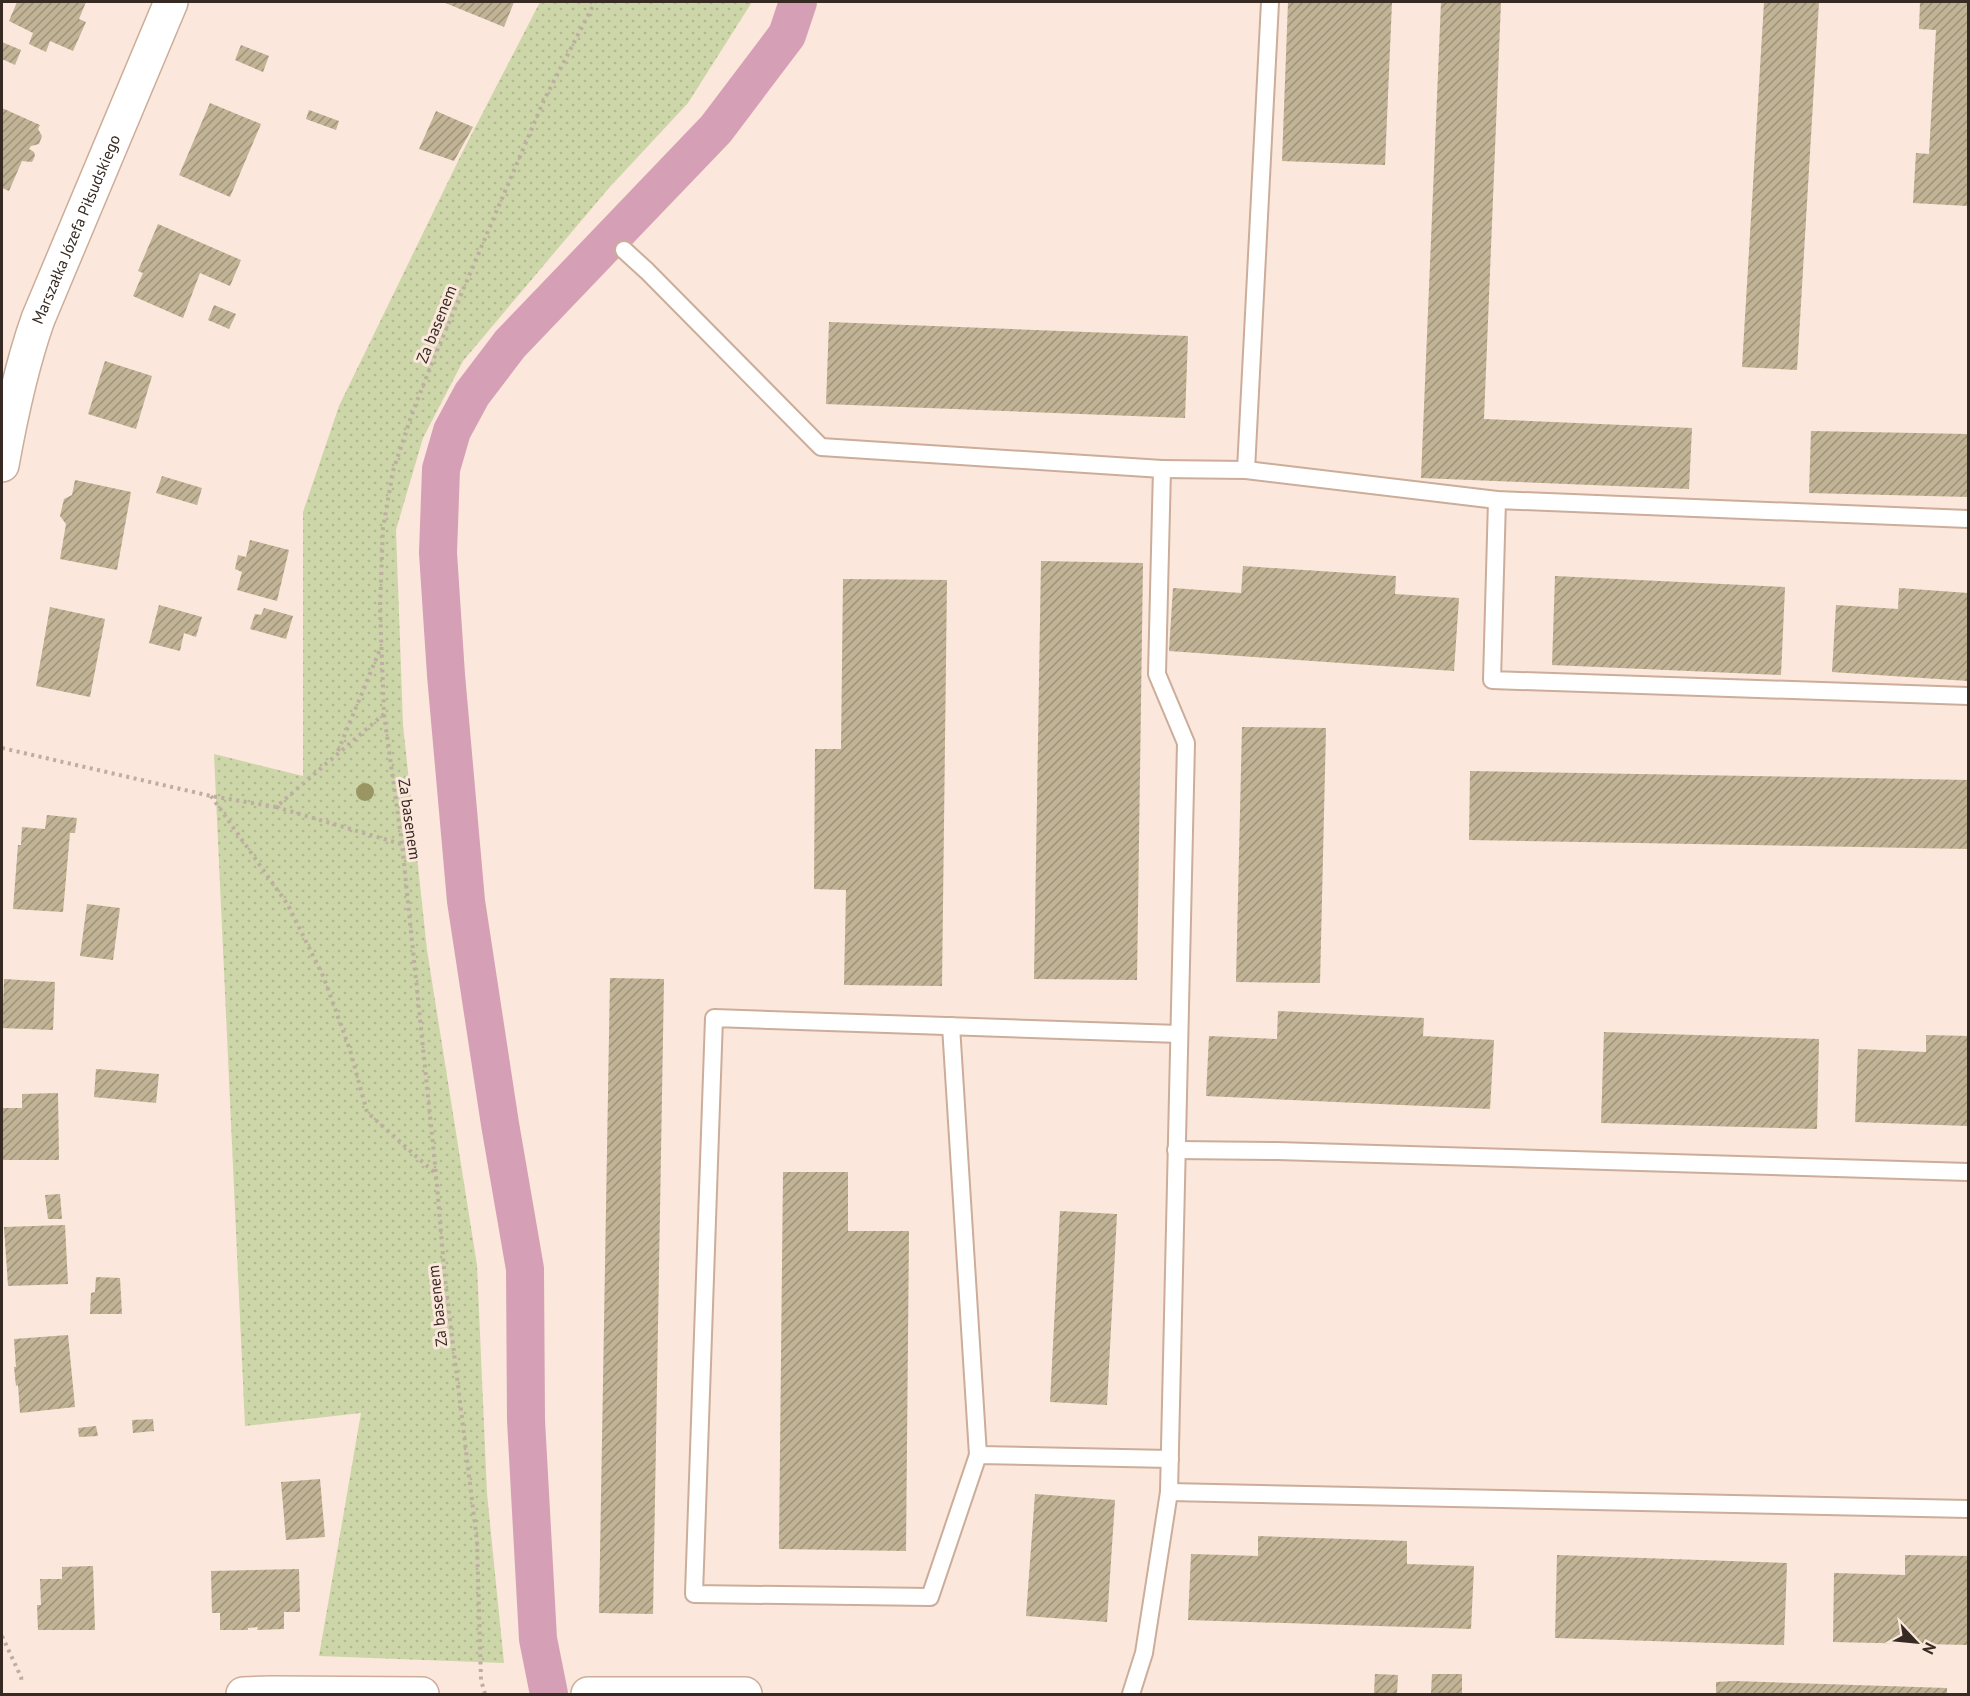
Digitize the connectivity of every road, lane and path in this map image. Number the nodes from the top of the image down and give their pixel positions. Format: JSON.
{"nodes":[{"id":1,"x":171,"y":2,"type":"edge"},
{"id":2,"x":595,"y":2,"type":"edge"},
{"id":3,"x":1270,"y":2,"type":"edge"},
{"id":4,"x":624,"y":250,"type":"dead end"},
{"id":5,"x":2,"y":465,"type":"edge"},
{"id":6,"x":1162,"y":469,"type":"junction"},
{"id":7,"x":1246,"y":470,"type":"junction"},
{"id":8,"x":1497,"y":500,"type":"junction"},
{"id":9,"x":1968,"y":519,"type":"edge"},
{"id":10,"x":382,"y":645,"type":"junction"},
{"id":11,"x":1968,"y":696,"type":"edge"},
{"id":12,"x":384,"y":714,"type":"junction"},
{"id":13,"x":2,"y":748,"type":"edge"},
{"id":14,"x":338,"y":752,"type":"junction"},
{"id":15,"x":211,"y":796,"type":"junction"},
{"id":16,"x":276,"y":807,"type":"junction"},
{"id":17,"x":402,"y":844,"type":"junction"},
{"id":18,"x":951,"y":1026,"type":"junction"},
{"id":19,"x":1179,"y":1034,"type":"junction"},
{"id":20,"x":1176,"y":1150,"type":"junction"},
{"id":21,"x":1968,"y":1172,"type":"edge"},
{"id":22,"x":436,"y":1174,"type":"junction"},
{"id":23,"x":978,"y":1455,"type":"junction"},
{"id":24,"x":1170,"y":1459,"type":"junction"},
{"id":25,"x":1169,"y":1492,"type":"junction"},
{"id":26,"x":1968,"y":1509,"type":"edge"},
{"id":27,"x":2,"y":1636,"type":"edge"},
{"id":28,"x":22,"y":1683,"type":"dead end"},
{"id":29,"x":590,"y":1694,"type":"edge"},
{"id":30,"x":243,"y":1695,"type":"edge"},
{"id":31,"x":422,"y":1695,"type":"edge"},
{"id":32,"x":485,"y":1695,"type":"edge"},
{"id":33,"x":745,"y":1695,"type":"edge"},
{"id":34,"x":1131,"y":1695,"type":"edge"}],
"edges":[{"from":1,"to":5,"type":"main road","name":"Marszałka Józefa Piłsudskiego"},
{"from":2,"to":10,"type":"path","name":"Za basenem"},
{"from":3,"to":7,"type":"lane"},
{"from":4,"to":6,"type":"lane"},
{"from":6,"to":7,"type":"lane"},
{"from":6,"to":19,"type":"lane"},
{"from":7,"to":8,"type":"lane"},
{"from":8,"to":9,"type":"lane"},
{"from":8,"to":11,"type":"lane"},
{"from":10,"to":12,"type":"path","name":"Za basenem"},
{"from":10,"to":14,"type":"path"},
{"from":12,"to":14,"type":"path"},
{"from":12,"to":17,"type":"path","name":"Za basenem"},
{"from":13,"to":15,"type":"path"},
{"from":14,"to":16,"type":"path"},
{"from":15,"to":16,"type":"path"},
{"from":15,"to":22,"type":"path"},
{"from":16,"to":17,"type":"path"},
{"from":17,"to":22,"type":"path","name":"Za basenem"},
{"from":18,"to":19,"type":"lane"},
{"from":18,"to":23,"type":"lane"},
{"from":18,"to":23,"type":"lane"},
{"from":19,"to":20,"type":"lane"},
{"from":20,"to":21,"type":"lane"},
{"from":20,"to":24,"type":"lane"},
{"from":22,"to":32,"type":"path","name":"Za basenem"},
{"from":23,"to":24,"type":"lane"},
{"from":24,"to":25,"type":"lane"},
{"from":25,"to":26,"type":"lane"},
{"from":25,"to":34,"type":"lane"},
{"from":27,"to":28,"type":"path"},
{"from":29,"to":33,"type":"main road"},
{"from":30,"to":31,"type":"main road"}]}
